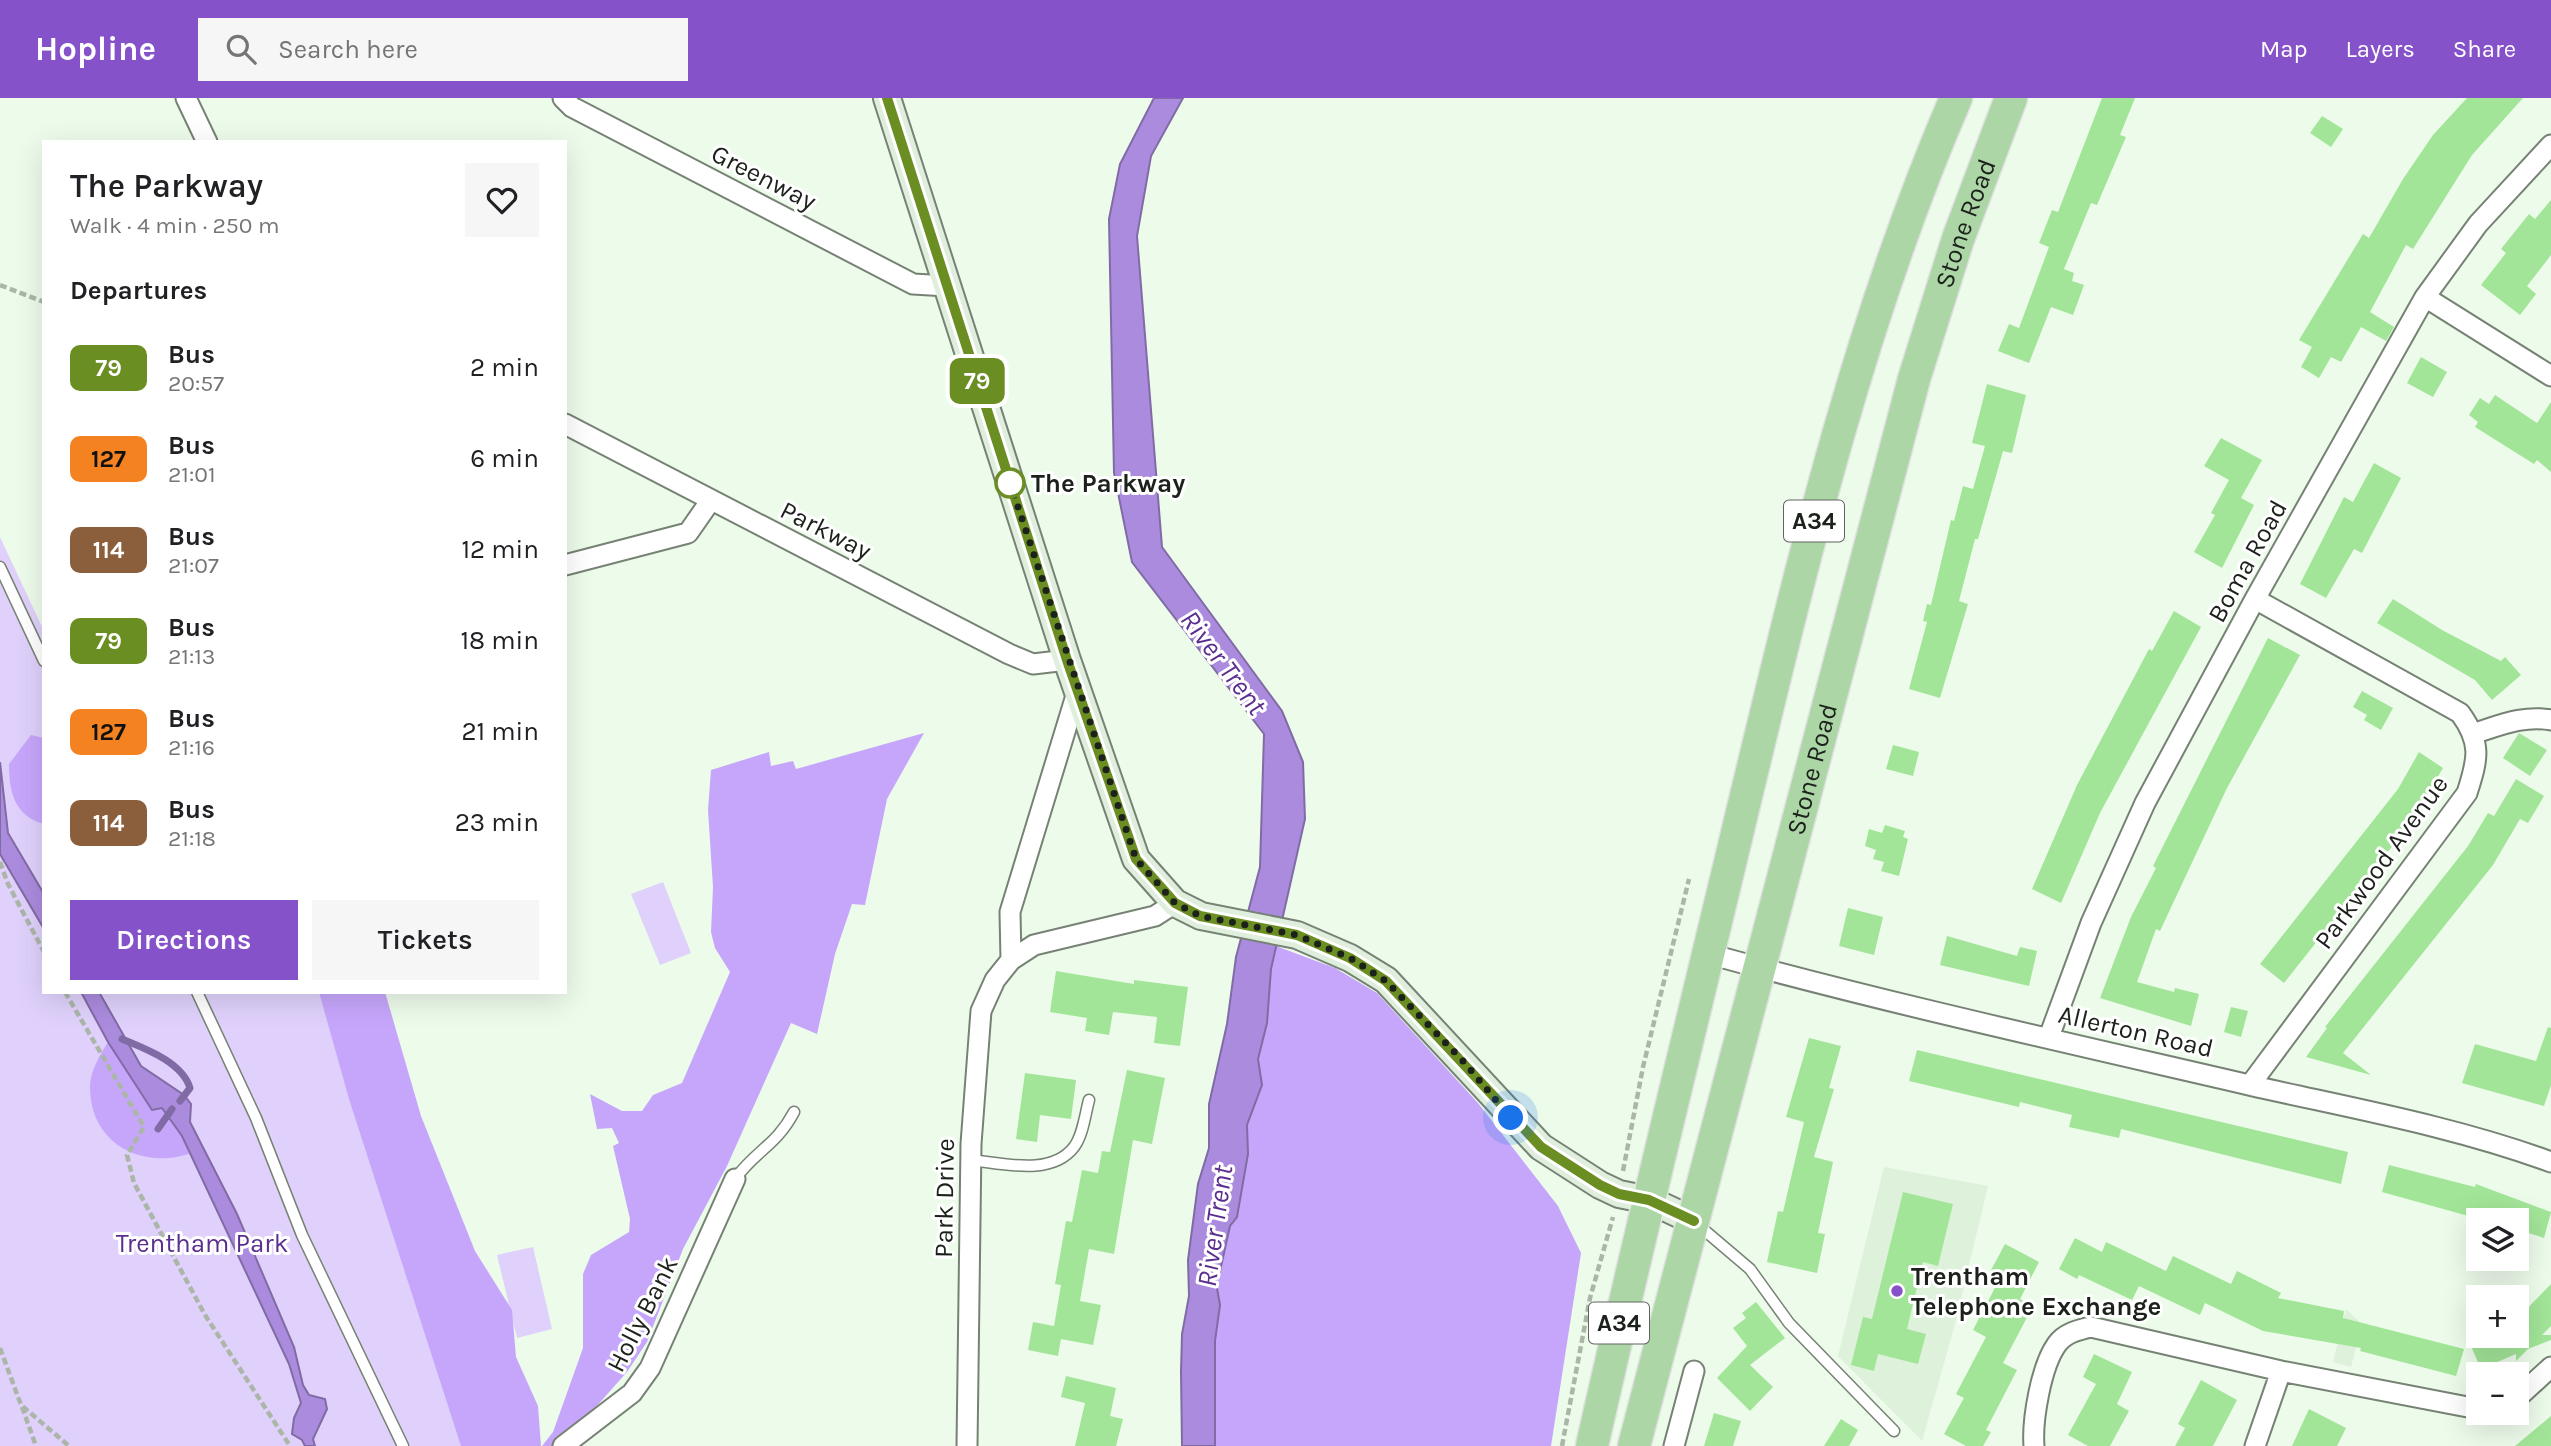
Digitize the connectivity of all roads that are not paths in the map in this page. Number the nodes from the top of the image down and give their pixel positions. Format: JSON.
{"nodes":[{"id":1,"x":186,"y":98,"type":"edge"},
{"id":2,"x":563,"y":98,"type":"edge"},
{"id":3,"x":887,"y":98,"type":"edge"},
{"id":4,"x":1956,"y":98,"type":"edge"},
{"id":5,"x":2011,"y":98,"type":"edge"},
{"id":6,"x":206,"y":140,"type":"edge"},
{"id":7,"x":2551,"y":145,"type":"edge"},
{"id":8,"x":947,"y":286,"type":"junction"},
{"id":9,"x":2426,"y":297,"type":"junction"},
{"id":10,"x":2551,"y":376,"type":"edge"},
{"id":11,"x":567,"y":425,"type":"edge"},
{"id":12,"x":711,"y":500,"type":"junction"},
{"id":13,"x":567,"y":564,"type":"edge"},
{"id":14,"x":0,"y":567,"type":"edge"},
{"id":15,"x":2255,"y":599,"type":"junction"},
{"id":16,"x":42,"y":657,"type":"edge"},
{"id":17,"x":1067,"y":660,"type":"junction"},
{"id":18,"x":1078,"y":689,"type":"junction"},
{"id":19,"x":2551,"y":720,"type":"edge"},
{"id":20,"x":2475,"y":733,"type":"junction"},
{"id":21,"x":1175,"y":903,"type":"junction"},
{"id":22,"x":1709,"y":954,"type":"junction"},
{"id":23,"x":1012,"y":960,"type":"junction"},
{"id":24,"x":1760,"y":968,"type":"junction"},
{"id":25,"x":198,"y":994,"type":"edge"},
{"id":26,"x":2049,"y":1037,"type":"junction"},
{"id":27,"x":2250,"y":1085,"type":"junction"},
{"id":28,"x":1089,"y":1100,"type":"dead end"},
{"id":29,"x":794,"y":1112,"type":"dead end"},
{"id":30,"x":970,"y":1160,"type":"junction"},
{"id":31,"x":2551,"y":1162,"type":"edge"},
{"id":32,"x":735,"y":1179,"type":"joint"},
{"id":33,"x":1634,"y":1197,"type":"junction"},
{"id":34,"x":1694,"y":1221,"type":"junction"},
{"id":35,"x":2551,"y":1367,"type":"edge"},
{"id":36,"x":1694,"y":1371,"type":"dead end"},
{"id":37,"x":2281,"y":1371,"type":"junction"},
{"id":38,"x":2529,"y":1387,"type":"edge"},
{"id":39,"x":2466,"y":1407,"type":"edge"},
{"id":40,"x":1894,"y":1431,"type":"dead end"},
{"id":41,"x":403,"y":1446,"type":"edge"},
{"id":42,"x":564,"y":1446,"type":"edge"},
{"id":43,"x":967,"y":1446,"type":"edge"},
{"id":44,"x":1592,"y":1446,"type":"edge"},
{"id":45,"x":1634,"y":1446,"type":"edge"},
{"id":46,"x":1674,"y":1446,"type":"edge"},
{"id":47,"x":2034,"y":1446,"type":"edge"},
{"id":48,"x":2255,"y":1446,"type":"edge"}],
"edges":[{"from":1,"to":6,"type":"street"},
{"from":2,"to":8,"type":"street","name":"Greenway"},
{"from":3,"to":8,"type":"main road"},
{"from":4,"to":22,"type":"highway","name":"Stone Road","number":"A34"},
{"from":5,"to":24,"type":"highway","name":"Stone Road","number":"A34"},
{"from":7,"to":9,"type":"street","name":"Boma Road"},
{"from":8,"to":17,"type":"main road"},
{"from":9,"to":10,"type":"street"},
{"from":9,"to":15,"type":"street","name":"Boma Road"},
{"from":11,"to":12,"type":"street","name":"Parkway"},
{"from":12,"to":13,"type":"street"},
{"from":12,"to":17,"type":"street","name":"Parkway"},
{"from":14,"to":16,"type":"lane"},
{"from":15,"to":20,"type":"street"},
{"from":15,"to":26,"type":"street","name":"Boma Road"},
{"from":17,"to":18,"type":"main road"},
{"from":18,"to":21,"type":"main road"},
{"from":18,"to":23,"type":"street"},
{"from":19,"to":20,"type":"street"},
{"from":20,"to":27,"type":"street","name":"Parkwood Avenue"},
{"from":21,"to":23,"type":"street","name":"Park Drive"},
{"from":21,"to":33,"type":"main road"},
{"from":22,"to":24,"type":"street","name":"Allerton Road"},
{"from":22,"to":33,"type":"highway","name":"Stone Road","number":"A34"},
{"from":23,"to":30,"type":"street","name":"Park Drive"},
{"from":24,"to":26,"type":"street","name":"Allerton Road"},
{"from":24,"to":34,"type":"highway","name":"Stone Road","number":"A34"},
{"from":25,"to":41,"type":"lane"},
{"from":26,"to":27,"type":"street","name":"Allerton Road"},
{"from":27,"to":31,"type":"street","name":"Allerton Road"},
{"from":28,"to":30,"type":"lane"},
{"from":29,"to":32,"type":"lane"},
{"from":30,"to":43,"type":"street","name":"Park Drive"},
{"from":32,"to":42,"type":"street","name":"Holly Bank"},
{"from":33,"to":34,"type":"main road"},
{"from":33,"to":44,"type":"highway","name":"Stone Road","number":"A34"},
{"from":34,"to":40,"type":"lane"},
{"from":34,"to":45,"type":"highway","name":"Stone Road","number":"A34"},
{"from":35,"to":38,"type":"street"},
{"from":36,"to":46,"type":"street"},
{"from":37,"to":39,"type":"street"},
{"from":37,"to":47,"type":"street"},
{"from":37,"to":48,"type":"street"}]}
